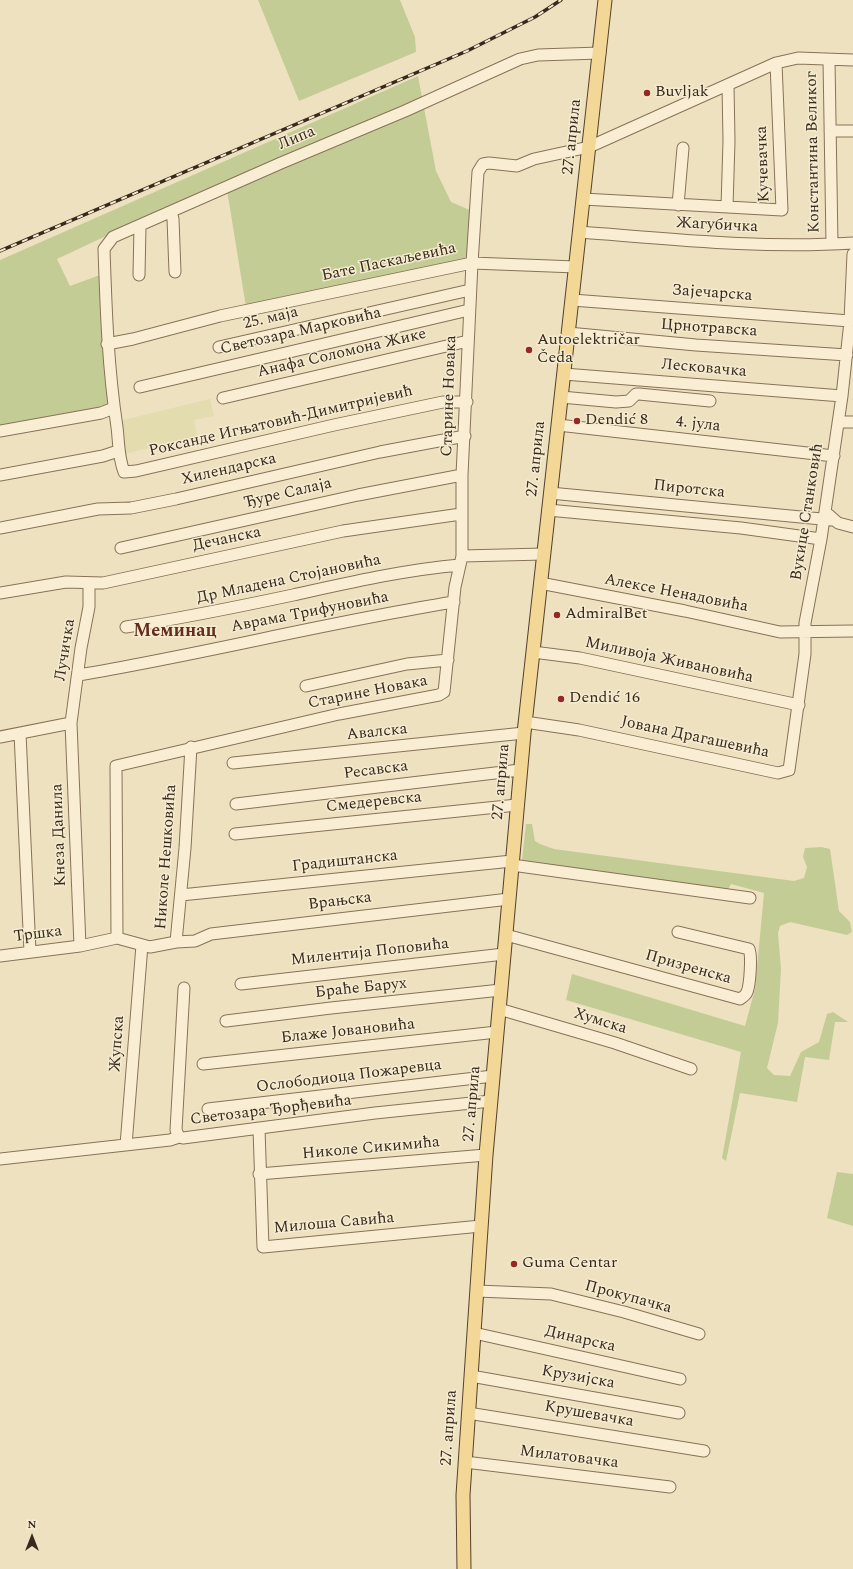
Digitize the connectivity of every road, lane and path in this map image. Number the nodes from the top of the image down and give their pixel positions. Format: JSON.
{"nodes":[{"id":1,"x":605,"y":0,"type":"edge"},
{"id":2,"x":600,"y":53,"type":"junction"},
{"id":3,"x":829,"y":60,"type":"junction"},
{"id":4,"x":853,"y":60,"type":"edge"},
{"id":5,"x":776,"y":63,"type":"junction"},
{"id":6,"x":728,"y":85,"type":"junction"},
{"id":7,"x":830,"y":131,"type":"junction"},
{"id":8,"x":853,"y":131,"type":"edge"},
{"id":9,"x":589,"y":147,"type":"junction"},
{"id":10,"x":682,"y":148,"type":"dead end"},
{"id":11,"x":583,"y":199,"type":"junction"},
{"id":12,"x":678,"y":205,"type":"junction"},
{"id":13,"x":727,"y":207,"type":"junction"},
{"id":14,"x":171,"y":212,"type":"junction"},
{"id":15,"x":140,"y":226,"type":"junction"},
{"id":16,"x":580,"y":232,"type":"junction"},
{"id":17,"x":853,"y":243,"type":"edge"},
{"id":18,"x":832,"y":244,"type":"junction"},
{"id":19,"x":853,"y":254,"type":"edge"},
{"id":20,"x":472,"y":263,"type":"junction"},
{"id":21,"x":576,"y":266,"type":"junction"},
{"id":22,"x":175,"y":272,"type":"dead end"},
{"id":23,"x":139,"y":275,"type":"dead end"},
{"id":24,"x":470,"y":290,"type":"junction"},
{"id":25,"x":572,"y":300,"type":"junction"},
{"id":26,"x":469,"y":310,"type":"junction"},
{"id":27,"x":850,"y":321,"type":"junction"},
{"id":28,"x":568,"y":333,"type":"junction"},
{"id":29,"x":468,"y":341,"type":"junction"},
{"id":30,"x":107,"y":344,"type":"junction"},
{"id":31,"x":219,"y":347,"type":"dead end"},
{"id":32,"x":847,"y":355,"type":"junction"},
{"id":33,"x":564,"y":374,"type":"junction"},
{"id":34,"x":140,"y":387,"type":"dead end"},
{"id":35,"x":842,"y":396,"type":"junction"},
{"id":36,"x":561,"y":397,"type":"junction"},
{"id":37,"x":223,"y":398,"type":"dead end"},
{"id":38,"x":710,"y":401,"type":"dead end"},
{"id":39,"x":467,"y":402,"type":"junction"},
{"id":40,"x":114,"y":408,"type":"junction"},
{"id":41,"x":839,"y":422,"type":"junction"},
{"id":42,"x":853,"y":422,"type":"edge"},
{"id":43,"x":558,"y":425,"type":"junction"},
{"id":44,"x":0,"y":430,"type":"edge"},
{"id":45,"x":465,"y":436,"type":"junction"},
{"id":46,"x":118,"y":451,"type":"junction"},
{"id":47,"x":834,"y":456,"type":"junction"},
{"id":48,"x":0,"y":475,"type":"edge"},
{"id":49,"x":462,"y":475,"type":"junction"},
{"id":50,"x":550,"y":493,"type":"junction"},
{"id":51,"x":548,"y":510,"type":"junction"},
{"id":52,"x":461,"y":514,"type":"junction"},
{"id":53,"x":830,"y":518,"type":"junction"},
{"id":54,"x":853,"y":527,"type":"edge"},
{"id":55,"x":0,"y":528,"type":"edge"},
{"id":56,"x":822,"y":536,"type":"junction"},
{"id":57,"x":122,"y":548,"type":"dead end"},
{"id":58,"x":544,"y":554,"type":"junction"},
{"id":59,"x":461,"y":561,"type":"junction"},
{"id":60,"x":89,"y":583,"type":"junction"},
{"id":61,"x":540,"y":583,"type":"junction"},
{"id":62,"x":0,"y":593,"type":"edge"},
{"id":63,"x":454,"y":602,"type":"junction"},
{"id":64,"x":126,"y":627,"type":"dead end"},
{"id":65,"x":853,"y":631,"type":"edge"},
{"id":66,"x":805,"y":632,"type":"junction"},
{"id":67,"x":532,"y":652,"type":"junction"},
{"id":68,"x":448,"y":660,"type":"junction"},
{"id":69,"x":78,"y":675,"type":"junction"},
{"id":70,"x":306,"y":686,"type":"dead end"},
{"id":71,"x":799,"y":705,"type":"junction"},
{"id":72,"x":71,"y":723,"type":"junction"},
{"id":73,"x":525,"y":727,"type":"junction"},
{"id":74,"x":20,"y":733,"type":"junction"},
{"id":75,"x":0,"y":737,"type":"edge"},
{"id":76,"x":191,"y":747,"type":"junction"},
{"id":77,"x":234,"y":764,"type":"dead end"},
{"id":78,"x":520,"y":770,"type":"junction"},
{"id":79,"x":786,"y":772,"type":"joint"},
{"id":80,"x":236,"y":804,"type":"dead end"},
{"id":81,"x":517,"y":805,"type":"junction"},
{"id":82,"x":235,"y":834,"type":"dead end"},
{"id":83,"x":512,"y":863,"type":"junction"},
{"id":84,"x":181,"y":895,"type":"junction"},
{"id":85,"x":750,"y":898,"type":"dead end"},
{"id":86,"x":509,"y":899,"type":"junction"},
{"id":87,"x":678,"y":932,"type":"dead end"},
{"id":88,"x":506,"y":935,"type":"junction"},
{"id":89,"x":117,"y":938,"type":"junction"},
{"id":90,"x":176,"y":942,"type":"junction"},
{"id":91,"x":142,"y":945,"type":"junction"},
{"id":92,"x":80,"y":946,"type":"junction"},
{"id":93,"x":30,"y":952,"type":"junction"},
{"id":94,"x":504,"y":954,"type":"junction"},
{"id":95,"x":0,"y":956,"type":"edge"},
{"id":96,"x":240,"y":984,"type":"dead end"},
{"id":97,"x":184,"y":988,"type":"dead end"},
{"id":98,"x":501,"y":990,"type":"junction"},
{"id":99,"x":499,"y":1009,"type":"junction"},
{"id":100,"x":226,"y":1021,"type":"dead end"},
{"id":101,"x":497,"y":1032,"type":"junction"},
{"id":102,"x":203,"y":1064,"type":"dead end"},
{"id":103,"x":691,"y":1069,"type":"dead end"},
{"id":104,"x":493,"y":1076,"type":"junction"},
{"id":105,"x":491,"y":1101,"type":"junction"},
{"id":106,"x":208,"y":1109,"type":"dead end"},
{"id":107,"x":259,"y":1129,"type":"junction"},
{"id":108,"x":179,"y":1137,"type":"junction"},
{"id":109,"x":126,"y":1144,"type":"junction"},
{"id":110,"x":486,"y":1155,"type":"junction"},
{"id":111,"x":0,"y":1159,"type":"edge"},
{"id":112,"x":259,"y":1174,"type":"junction"},
{"id":113,"x":481,"y":1226,"type":"junction"},
{"id":114,"x":477,"y":1291,"type":"junction"},
{"id":115,"x":474,"y":1333,"type":"junction"},
{"id":116,"x":699,"y":1334,"type":"dead end"},
{"id":117,"x":471,"y":1376,"type":"junction"},
{"id":118,"x":680,"y":1379,"type":"dead end"},
{"id":119,"x":468,"y":1413,"type":"junction"},
{"id":120,"x":679,"y":1413,"type":"dead end"},
{"id":121,"x":704,"y":1451,"type":"dead end"},
{"id":122,"x":465,"y":1462,"type":"junction"},
{"id":123,"x":670,"y":1487,"type":"dead end"},
{"id":124,"x":464,"y":1569,"type":"edge"}],
"edges":[{"from":1,"to":2,"type":"main road","name":"27. априла"},
{"from":2,"to":9,"type":"main road","name":"27. априла"},
{"from":2,"to":14,"type":"street","name":"Липа"},
{"from":3,"to":4,"type":"street"},
{"from":3,"to":5,"type":"street"},
{"from":3,"to":7,"type":"street","name":"Константина Великог"},
{"from":5,"to":6,"type":"street"},
{"from":5,"to":13,"type":"street","name":"Кучевачка"},
{"from":6,"to":9,"type":"street"},
{"from":6,"to":13,"type":"street","name":"Кучевачка"},
{"from":7,"to":8,"type":"street"},
{"from":7,"to":18,"type":"street","name":"Константина Великог"},
{"from":9,"to":11,"type":"main road","name":"27. априла"},
{"from":9,"to":20,"type":"street","name":"Бате Паскаљевића"},
{"from":10,"to":12,"type":"street"},
{"from":11,"to":12,"type":"street","name":"Кучевачка"},
{"from":11,"to":16,"type":"main road","name":"27. априла"},
{"from":12,"to":13,"type":"street","name":"Кучевачка"},
{"from":14,"to":15,"type":"street","name":"Липа"},
{"from":14,"to":22,"type":"street"},
{"from":15,"to":23,"type":"street"},
{"from":15,"to":30,"type":"street","name":"Липа"},
{"from":16,"to":18,"type":"street","name":"Жагубичка"},
{"from":16,"to":21,"type":"main road","name":"27. априла"},
{"from":17,"to":18,"type":"street","name":"Жагубичка"},
{"from":19,"to":27,"type":"street","name":"Вукице Станковић"},
{"from":20,"to":21,"type":"street"},
{"from":20,"to":24,"type":"street","name":"Старине Новака"},
{"from":20,"to":30,"type":"street","name":"Бате Паскаљевића"},
{"from":21,"to":25,"type":"main road","name":"27. априла"},
{"from":24,"to":26,"type":"street","name":"Старине Новака"},
{"from":24,"to":31,"type":"street","name":"25. маја"},
{"from":25,"to":27,"type":"street","name":"Зајечарска"},
{"from":25,"to":28,"type":"main road","name":"27. априла"},
{"from":26,"to":29,"type":"street","name":"Старине Новака"},
{"from":26,"to":34,"type":"street","name":"Светозара Марковића"},
{"from":27,"to":32,"type":"street","name":"Вукице Станковић"},
{"from":28,"to":32,"type":"street","name":"Црнотравска"},
{"from":28,"to":33,"type":"main road","name":"27. априла"},
{"from":29,"to":37,"type":"street","name":"Анафа Соломона Жике"},
{"from":29,"to":39,"type":"street","name":"Старине Новака"},
{"from":30,"to":40,"type":"street","name":"Липа"},
{"from":32,"to":35,"type":"street","name":"Вукице Станковић"},
{"from":33,"to":35,"type":"street","name":"Лесковачка"},
{"from":33,"to":36,"type":"main road","name":"27. априла"},
{"from":35,"to":41,"type":"street","name":"Вукице Станковић"},
{"from":36,"to":38,"type":"street"},
{"from":36,"to":43,"type":"main road","name":"27. априла"},
{"from":39,"to":45,"type":"street","name":"Старине Новака"},
{"from":39,"to":46,"type":"street","name":"Роксанде Игњатовић-Димитријевић"},
{"from":40,"to":44,"type":"street"},
{"from":40,"to":46,"type":"street","name":"Липа"},
{"from":41,"to":42,"type":"street"},
{"from":41,"to":47,"type":"street","name":"Вукице Станковић"},
{"from":43,"to":47,"type":"street","name":"4. јула"},
{"from":43,"to":50,"type":"main road","name":"27. априла"},
{"from":45,"to":49,"type":"street","name":"Старине Новака"},
{"from":45,"to":55,"type":"street","name":"Хилендарска"},
{"from":46,"to":48,"type":"street"},
{"from":47,"to":53,"type":"street","name":"Вукице Станковић"},
{"from":49,"to":52,"type":"street","name":"Старине Новака"},
{"from":49,"to":57,"type":"street","name":"Ђуре Салаја"},
{"from":50,"to":51,"type":"main road","name":"27. априла"},
{"from":50,"to":53,"type":"street","name":"Пиротска"},
{"from":51,"to":56,"type":"street"},
{"from":51,"to":58,"type":"main road","name":"27. априла"},
{"from":52,"to":59,"type":"street","name":"Старине Новака"},
{"from":52,"to":60,"type":"street","name":"Дечанска"},
{"from":53,"to":54,"type":"street","name":"Пиротска"},
{"from":53,"to":56,"type":"street"},
{"from":56,"to":66,"type":"street","name":"Вукице Станковић"},
{"from":58,"to":59,"type":"street","name":"Др Младена Стојановића"},
{"from":58,"to":61,"type":"main road","name":"27. априла"},
{"from":59,"to":63,"type":"street","name":"Старине Новака"},
{"from":59,"to":64,"type":"street","name":"Др Младена Стојановића"},
{"from":60,"to":62,"type":"street","name":"Дечанска"},
{"from":60,"to":69,"type":"street","name":"Лучичка"},
{"from":61,"to":66,"type":"street","name":"Алексе Ненадовића"},
{"from":61,"to":67,"type":"main road","name":"27. априла"},
{"from":63,"to":68,"type":"street","name":"Старине Новака"},
{"from":63,"to":69,"type":"street","name":"Аврама Трифуновића"},
{"from":65,"to":66,"type":"street","name":"Алексе Ненадовића"},
{"from":66,"to":71,"type":"street","name":"Вукице Станковић"},
{"from":67,"to":71,"type":"street","name":"Миливоја Живановића"},
{"from":67,"to":73,"type":"main road","name":"27. априла"},
{"from":68,"to":70,"type":"street"},
{"from":68,"to":76,"type":"street","name":"Старине Новака"},
{"from":69,"to":72,"type":"street","name":"Лучичка"},
{"from":71,"to":79,"type":"street","name":"Вукице Станковић"},
{"from":72,"to":74,"type":"street"},
{"from":72,"to":92,"type":"street","name":"Кнеза Данила"},
{"from":73,"to":77,"type":"street","name":"Авалска"},
{"from":73,"to":78,"type":"main road","name":"27. априла"},
{"from":73,"to":79,"type":"street","name":"Јована Драгашевића"},
{"from":74,"to":75,"type":"street"},
{"from":74,"to":93,"type":"street"},
{"from":76,"to":84,"type":"street","name":"Николе Нешковића"},
{"from":76,"to":89,"type":"street","name":"Старине Новака"},
{"from":78,"to":80,"type":"street","name":"Ресавска"},
{"from":78,"to":81,"type":"main road","name":"27. априла"},
{"from":81,"to":82,"type":"street","name":"Смедеревска"},
{"from":81,"to":83,"type":"main road","name":"27. априла"},
{"from":83,"to":84,"type":"street","name":"Градиштанска"},
{"from":83,"to":85,"type":"street","name":"Градиштанска"},
{"from":83,"to":86,"type":"main road","name":"27. априла"},
{"from":84,"to":90,"type":"street","name":"Николе Нешковића"},
{"from":86,"to":88,"type":"main road","name":"27. априла"},
{"from":86,"to":90,"type":"street","name":"Врањска"},
{"from":87,"to":88,"type":"street","name":"Призренска"},
{"from":88,"to":94,"type":"main road","name":"27. априла"},
{"from":89,"to":91,"type":"street","name":"Николе Нешковића"},
{"from":89,"to":92,"type":"street","name":"Николе Нешковића"},
{"from":90,"to":91,"type":"street","name":"Николе Нешковића"},
{"from":91,"to":109,"type":"street","name":"Жупска"},
{"from":92,"to":93,"type":"street","name":"Тршка"},
{"from":93,"to":95,"type":"street","name":"Тршка"},
{"from":94,"to":96,"type":"street","name":"Милентија Поповића"},
{"from":94,"to":98,"type":"main road","name":"27. априла"},
{"from":97,"to":108,"type":"street","name":"Светозара Ђорђевића"},
{"from":98,"to":99,"type":"main road","name":"27. априла"},
{"from":98,"to":100,"type":"street","name":"Браће Барух"},
{"from":99,"to":101,"type":"main road","name":"27. априла"},
{"from":99,"to":103,"type":"street","name":"Хумска"},
{"from":101,"to":102,"type":"street","name":"Блаже Јовановића"},
{"from":101,"to":104,"type":"main road","name":"27. априла"},
{"from":104,"to":105,"type":"main road","name":"27. априла"},
{"from":104,"to":106,"type":"street","name":"Ослободиоца Пожаревца"},
{"from":105,"to":107,"type":"street","name":"Светозара Ђорђевића"},
{"from":105,"to":110,"type":"main road","name":"27. априла"},
{"from":107,"to":108,"type":"street","name":"Светозара Ђорђевића"},
{"from":107,"to":112,"type":"street"},
{"from":108,"to":109,"type":"street"},
{"from":109,"to":111,"type":"street"},
{"from":110,"to":112,"type":"street","name":"Николе Сикимића"},
{"from":110,"to":113,"type":"main road","name":"27. априла"},
{"from":112,"to":113,"type":"street","name":"Милоша Савића"},
{"from":113,"to":114,"type":"main road","name":"27. априла"},
{"from":114,"to":115,"type":"main road","name":"27. априла"},
{"from":114,"to":116,"type":"street","name":"Прокупачка"},
{"from":115,"to":117,"type":"main road","name":"27. априла"},
{"from":115,"to":118,"type":"street","name":"Динарска"},
{"from":117,"to":119,"type":"main road","name":"27. априла"},
{"from":117,"to":120,"type":"street","name":"Крузијска"},
{"from":119,"to":121,"type":"street","name":"Крушевачка"},
{"from":119,"to":122,"type":"main road","name":"27. априла"},
{"from":122,"to":123,"type":"street","name":"Милатовачка"},
{"from":122,"to":124,"type":"main road","name":"27. априла"}]}
